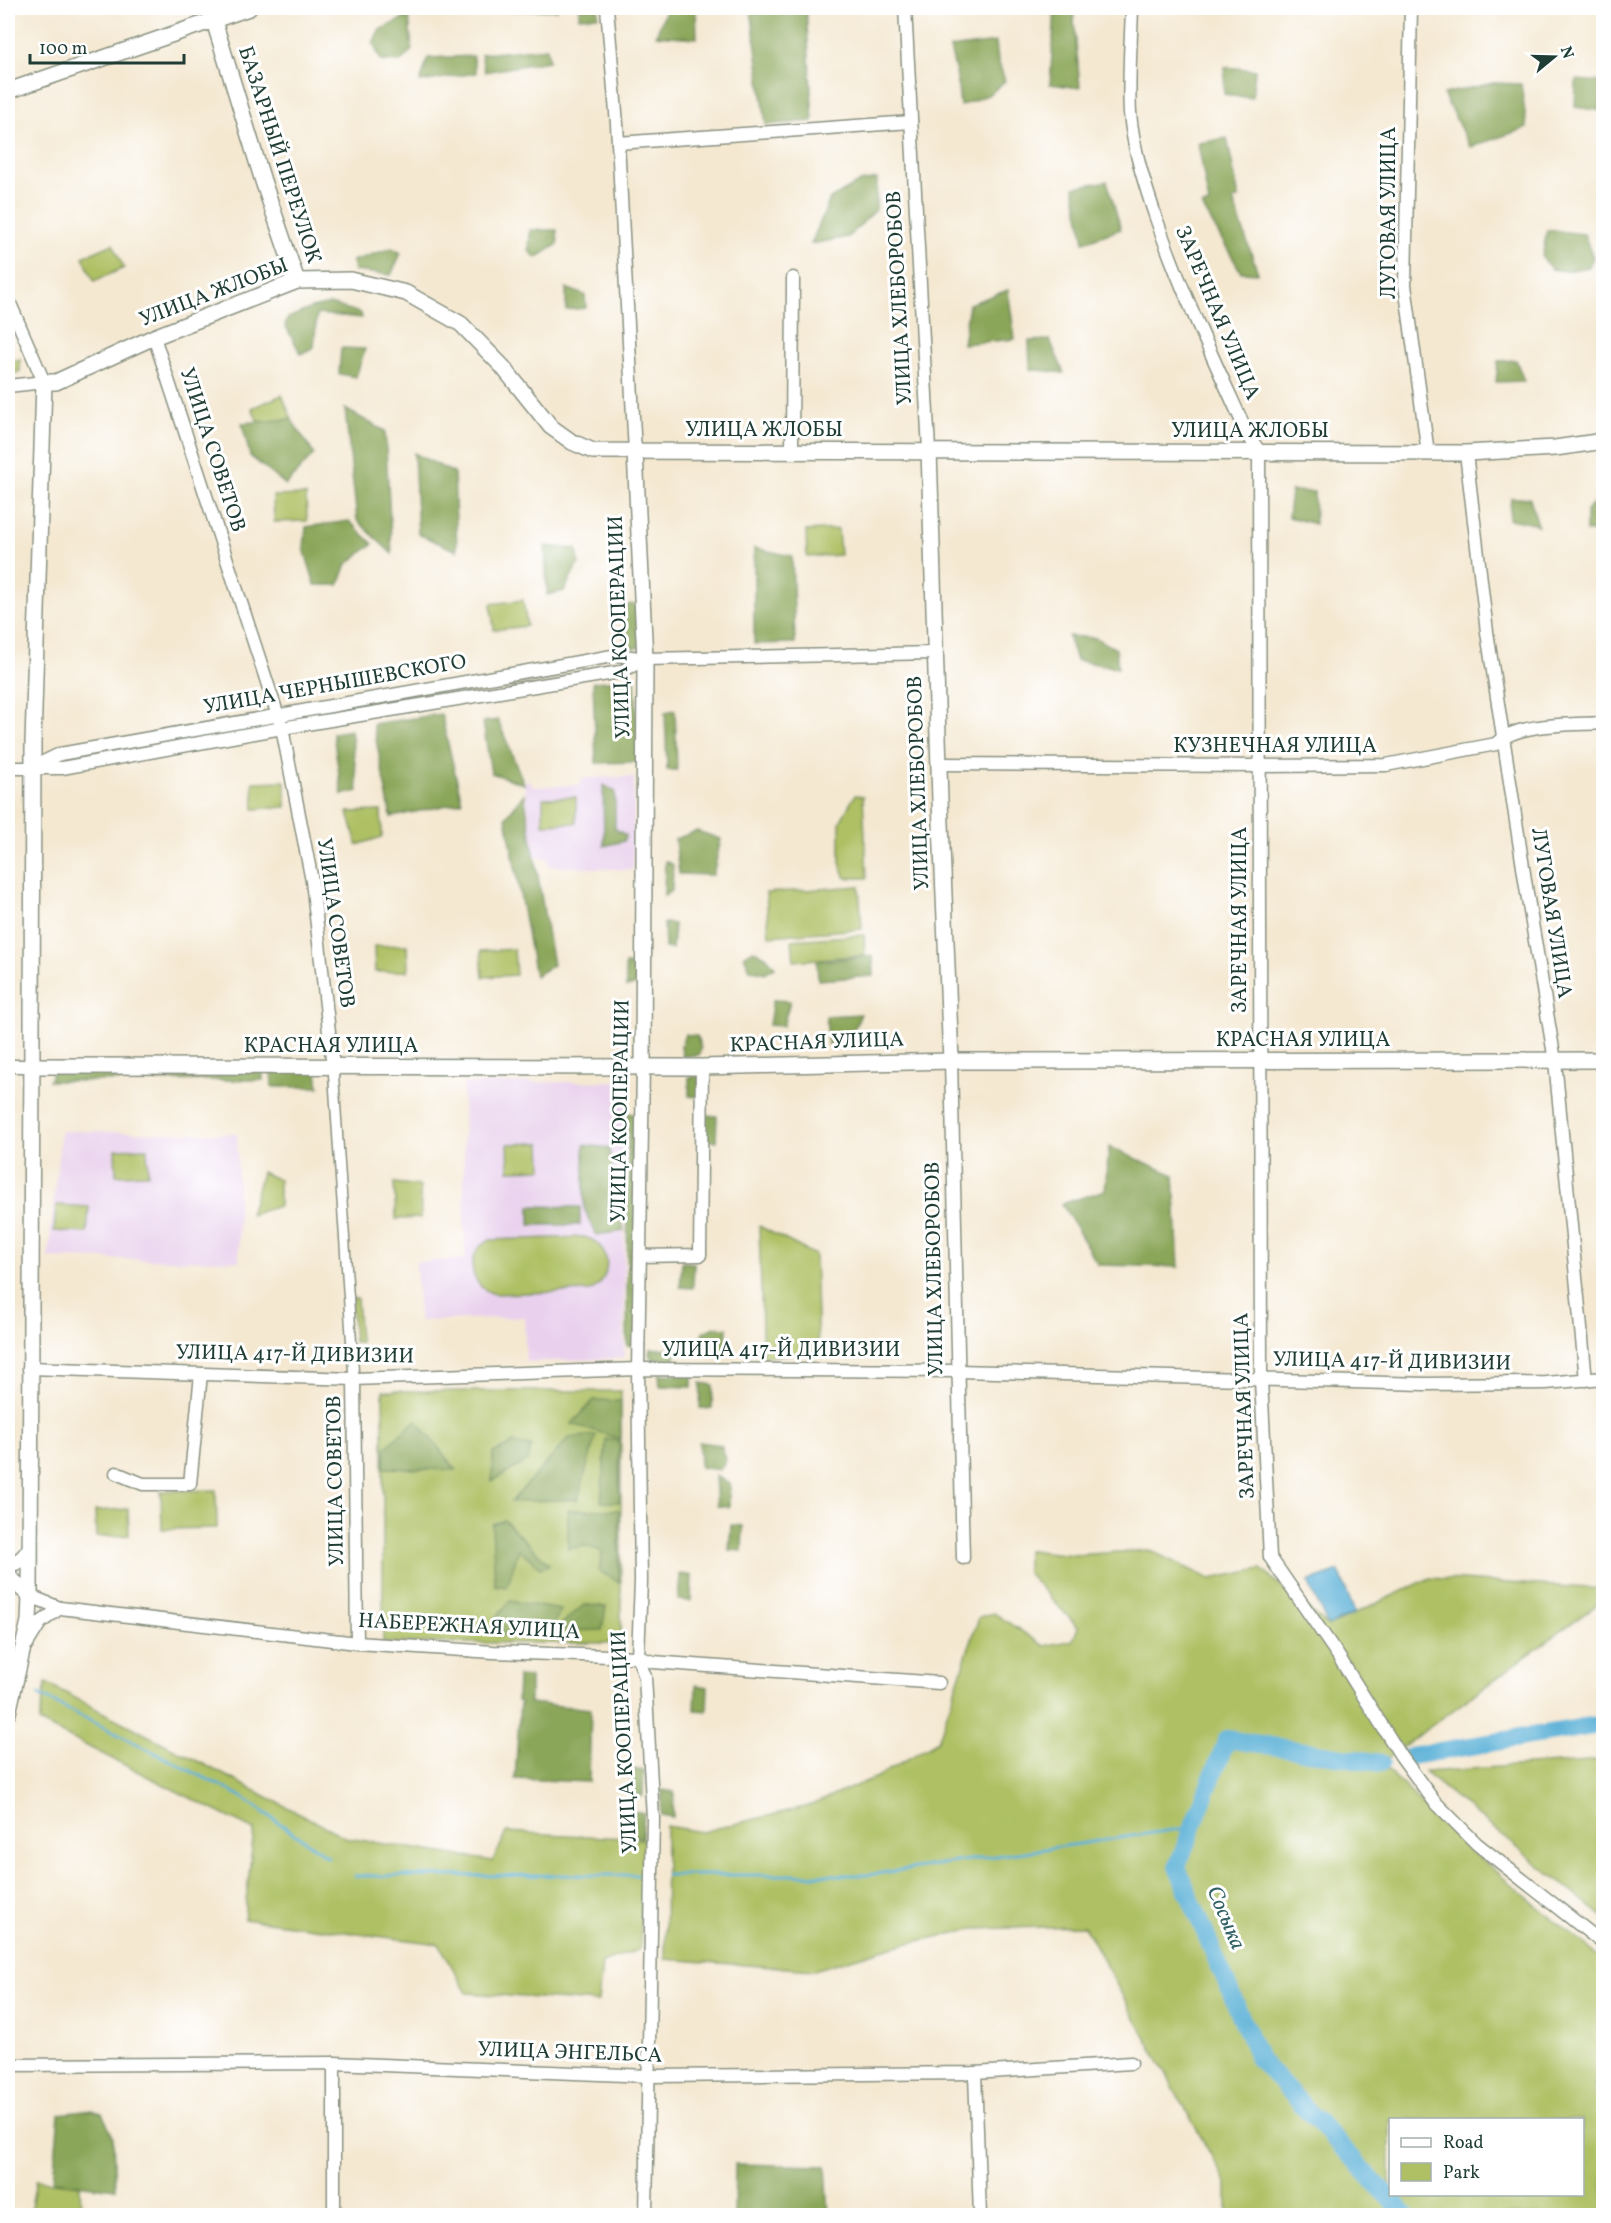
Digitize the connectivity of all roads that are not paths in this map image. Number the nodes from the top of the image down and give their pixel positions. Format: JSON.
{"nodes":[{"id":1,"x":249,"y":8,"type":"edge"},
{"id":2,"x":607,"y":8,"type":"edge"},
{"id":3,"x":905,"y":8,"type":"edge"},
{"id":4,"x":1132,"y":8,"type":"edge"},
{"id":5,"x":1411,"y":8,"type":"edge"},
{"id":6,"x":212,"y":14,"type":"edge"},
{"id":7,"x":8,"y":91,"type":"edge"},
{"id":8,"x":911,"y":122,"type":"junction"},
{"id":9,"x":618,"y":143,"type":"junction"},
{"id":10,"x":793,"y":278,"type":"dead end"},
{"id":11,"x":297,"y":280,"type":"junction"},
{"id":12,"x":8,"y":299,"type":"edge"},
{"id":13,"x":154,"y":337,"type":"junction"},
{"id":14,"x":44,"y":382,"type":"junction"},
{"id":15,"x":8,"y":386,"type":"edge"},
{"id":16,"x":1604,"y":441,"type":"edge"},
{"id":17,"x":929,"y":450,"type":"junction"},
{"id":18,"x":792,"y":451,"type":"junction"},
{"id":19,"x":635,"y":452,"type":"junction"},
{"id":20,"x":1259,"y":452,"type":"junction"},
{"id":21,"x":1428,"y":453,"type":"junction"},
{"id":22,"x":1466,"y":453,"type":"junction"},
{"id":23,"x":935,"y":653,"type":"junction"},
{"id":24,"x":645,"y":659,"type":"junction"},
{"id":25,"x":278,"y":715,"type":"junction"},
{"id":26,"x":1604,"y":723,"type":"edge"},
{"id":27,"x":282,"y":728,"type":"junction"},
{"id":28,"x":1503,"y":735,"type":"junction"},
{"id":29,"x":939,"y":764,"type":"junction"},
{"id":30,"x":1259,"y":766,"type":"junction"},
{"id":31,"x":33,"y":767,"type":"junction"},
{"id":32,"x":8,"y":768,"type":"edge"},
{"id":33,"x":951,"y":1060,"type":"junction"},
{"id":34,"x":1604,"y":1060,"type":"edge"},
{"id":35,"x":1260,"y":1061,"type":"junction"},
{"id":36,"x":1555,"y":1061,"type":"junction"},
{"id":37,"x":8,"y":1066,"type":"edge"},
{"id":38,"x":31,"y":1066,"type":"junction"},
{"id":39,"x":333,"y":1067,"type":"junction"},
{"id":40,"x":702,"y":1067,"type":"junction"},
{"id":41,"x":643,"y":1068,"type":"junction"},
{"id":42,"x":640,"y":1256,"type":"junction"},
{"id":43,"x":29,"y":1368,"type":"junction"},
{"id":44,"x":638,"y":1369,"type":"junction"},
{"id":45,"x":958,"y":1371,"type":"junction"},
{"id":46,"x":201,"y":1374,"type":"junction"},
{"id":47,"x":1604,"y":1378,"type":"edge"},
{"id":48,"x":354,"y":1379,"type":"junction"},
{"id":49,"x":1261,"y":1380,"type":"junction"},
{"id":50,"x":1586,"y":1380,"type":"junction"},
{"id":51,"x":116,"y":1473,"type":"dead end"},
{"id":52,"x":29,"y":1550,"type":"junction"},
{"id":53,"x":963,"y":1558,"type":"dead end"},
{"id":54,"x":8,"y":1564,"type":"edge"},
{"id":55,"x":8,"y":1576,"type":"edge"},
{"id":56,"x":30,"y":1596,"type":"junction"},
{"id":57,"x":60,"y":1608,"type":"junction"},
{"id":58,"x":357,"y":1643,"type":"junction"},
{"id":59,"x":22,"y":1653,"type":"junction"},
{"id":60,"x":638,"y":1657,"type":"junction"},
{"id":61,"x":939,"y":1683,"type":"dead end"},
{"id":62,"x":8,"y":1713,"type":"edge"},
{"id":63,"x":1604,"y":1944,"type":"edge"},
{"id":64,"x":334,"y":2063,"type":"junction"},
{"id":65,"x":1131,"y":2063,"type":"dead end"},
{"id":66,"x":8,"y":2065,"type":"edge"},
{"id":67,"x":975,"y":2073,"type":"junction"},
{"id":68,"x":649,"y":2076,"type":"junction"},
{"id":69,"x":334,"y":2216,"type":"edge"},
{"id":70,"x":646,"y":2216,"type":"edge"},
{"id":71,"x":980,"y":2216,"type":"edge"}],
"edges":[{"from":1,"to":6,"type":"street"},
{"from":2,"to":9,"type":"street","name":"УЛИЦА КООПЕРАЦИИ"},
{"from":3,"to":8,"type":"street","name":"УЛИЦА ХЛЕБОРОБОВ"},
{"from":4,"to":20,"type":"street","name":"ЗАРЕЧНАЯ УЛИЦА"},
{"from":5,"to":21,"type":"street","name":"ЛУГОВАЯ УЛИЦА"},
{"from":6,"to":7,"type":"street"},
{"from":6,"to":11,"type":"street","name":"БАЗАРНЫЙ ПЕРЕУЛОК"},
{"from":8,"to":9,"type":"street"},
{"from":8,"to":17,"type":"street","name":"УЛИЦА ХЛЕБОРОБОВ"},
{"from":9,"to":19,"type":"street","name":"УЛИЦА КООПЕРАЦИИ"},
{"from":10,"to":18,"type":"street"},
{"from":11,"to":13,"type":"street","name":"УЛИЦА ЖЛОБЫ"},
{"from":11,"to":19,"type":"street","name":"УЛИЦА ЖЛОБЫ"},
{"from":12,"to":14,"type":"street"},
{"from":13,"to":14,"type":"street","name":"УЛИЦА ЖЛОБЫ"},
{"from":13,"to":25,"type":"street","name":"УЛИЦА СОВЕТОВ"},
{"from":14,"to":15,"type":"street","name":"УЛИЦА ЖЛОБЫ"},
{"from":14,"to":31,"type":"street"},
{"from":16,"to":22,"type":"street","name":"УЛИЦА ЖЛОБЫ"},
{"from":17,"to":18,"type":"street","name":"УЛИЦА ЖЛОБЫ"},
{"from":17,"to":20,"type":"street","name":"УЛИЦА ЖЛОБЫ"},
{"from":17,"to":23,"type":"street","name":"УЛИЦА ХЛЕБОРОБОВ"},
{"from":18,"to":19,"type":"street","name":"УЛИЦА ЖЛОБЫ"},
{"from":19,"to":24,"type":"street","name":"УЛИЦА КООПЕРАЦИИ"},
{"from":20,"to":21,"type":"street","name":"УЛИЦА ЖЛОБЫ"},
{"from":20,"to":30,"type":"street","name":"ЗАРЕЧНАЯ УЛИЦА"},
{"from":21,"to":22,"type":"street","name":"УЛИЦА ЖЛОБЫ"},
{"from":22,"to":28,"type":"street","name":"ЛУГОВАЯ УЛИЦА"},
{"from":23,"to":24,"type":"street","name":"УЛИЦА ЧЕРНЫШЕВСКОГО"},
{"from":23,"to":29,"type":"street","name":"УЛИЦА ХЛЕБОРОБОВ"},
{"from":24,"to":25,"type":"street","name":"УЛИЦА ЧЕРНЫШЕВСКОГО"},
{"from":24,"to":27,"type":"street","name":"УЛИЦА ЧЕРНЫШЕВСКОГО"},
{"from":24,"to":41,"type":"street","name":"УЛИЦА КООПЕРАЦИИ"},
{"from":25,"to":27,"type":"street","name":"УЛИЦА СОВЕТОВ"},
{"from":25,"to":31,"type":"street","name":"УЛИЦА ЧЕРНЫШЕВСКОГО"},
{"from":26,"to":28,"type":"street","name":"КУЗНЕЧНАЯ УЛИЦА"},
{"from":27,"to":31,"type":"street","name":"УЛИЦА ЧЕРНЫШЕВСКОГО"},
{"from":27,"to":39,"type":"street","name":"УЛИЦА СОВЕТОВ"},
{"from":28,"to":30,"type":"street","name":"КУЗНЕЧНАЯ УЛИЦА"},
{"from":28,"to":36,"type":"street","name":"ЛУГОВАЯ УЛИЦА"},
{"from":29,"to":30,"type":"street","name":"КУЗНЕЧНАЯ УЛИЦА"},
{"from":29,"to":33,"type":"street","name":"УЛИЦА ХЛЕБОРОБОВ"},
{"from":30,"to":35,"type":"street","name":"ЗАРЕЧНАЯ УЛИЦА"},
{"from":31,"to":32,"type":"street","name":"УЛИЦА ЧЕРНЫШЕВСКОГО"},
{"from":31,"to":38,"type":"street"},
{"from":33,"to":35,"type":"street","name":"КРАСНАЯ УЛИЦА"},
{"from":33,"to":40,"type":"street","name":"КРАСНАЯ УЛИЦА"},
{"from":33,"to":45,"type":"street","name":"УЛИЦА ХЛЕБОРОБОВ"},
{"from":34,"to":36,"type":"street","name":"КРАСНАЯ УЛИЦА"},
{"from":35,"to":36,"type":"street","name":"КРАСНАЯ УЛИЦА"},
{"from":35,"to":49,"type":"street","name":"ЗАРЕЧНАЯ УЛИЦА"},
{"from":36,"to":50,"type":"street","name":"ЛУГОВАЯ УЛИЦА"},
{"from":37,"to":38,"type":"street"},
{"from":38,"to":39,"type":"street","name":"КРАСНАЯ УЛИЦА"},
{"from":38,"to":43,"type":"street"},
{"from":39,"to":41,"type":"street","name":"КРАСНАЯ УЛИЦА"},
{"from":39,"to":48,"type":"street","name":"УЛИЦА СОВЕТОВ"},
{"from":40,"to":41,"type":"street","name":"КРАСНАЯ УЛИЦА"},
{"from":40,"to":42,"type":"street"},
{"from":41,"to":42,"type":"street","name":"УЛИЦА КООПЕРАЦИИ"},
{"from":42,"to":44,"type":"street","name":"УЛИЦА КООПЕРАЦИИ"},
{"from":43,"to":46,"type":"street","name":"УЛИЦА 417-Й ДИВИЗИИ"},
{"from":43,"to":52,"type":"street"},
{"from":44,"to":45,"type":"street","name":"УЛИЦА 417-Й ДИВИЗИИ"},
{"from":44,"to":48,"type":"street","name":"УЛИЦА 417-Й ДИВИЗИИ"},
{"from":44,"to":60,"type":"street","name":"УЛИЦА КООПЕРАЦИИ"},
{"from":45,"to":49,"type":"street","name":"УЛИЦА 417-Й ДИВИЗИИ"},
{"from":45,"to":53,"type":"street","name":"УЛИЦА ХЛЕБОРОБОВ"},
{"from":46,"to":48,"type":"street","name":"УЛИЦА 417-Й ДИВИЗИИ"},
{"from":46,"to":51,"type":"street"},
{"from":47,"to":50,"type":"street","name":"УЛИЦА 417-Й ДИВИЗИИ"},
{"from":48,"to":58,"type":"street","name":"УЛИЦА СОВЕТОВ"},
{"from":49,"to":50,"type":"street","name":"УЛИЦА 417-Й ДИВИЗИИ"},
{"from":49,"to":63,"type":"street","name":"ЗАРЕЧНАЯ УЛИЦА"},
{"from":52,"to":54,"type":"street"},
{"from":52,"to":56,"type":"street"},
{"from":55,"to":56,"type":"street","name":"НАБЕРЕЖНАЯ УЛИЦА"},
{"from":56,"to":57,"type":"street","name":"НАБЕРЕЖНАЯ УЛИЦА"},
{"from":56,"to":59,"type":"street"},
{"from":57,"to":58,"type":"street","name":"НАБЕРЕЖНАЯ УЛИЦА"},
{"from":57,"to":59,"type":"street"},
{"from":58,"to":60,"type":"street","name":"НАБЕРЕЖНАЯ УЛИЦА"},
{"from":59,"to":62,"type":"street"},
{"from":60,"to":61,"type":"street","name":"НАБЕРЕЖНАЯ УЛИЦА"},
{"from":60,"to":68,"type":"street","name":"УЛИЦА КООПЕРАЦИИ"},
{"from":64,"to":66,"type":"street","name":"УЛИЦА ЭНГЕЛЬСА"},
{"from":64,"to":68,"type":"street","name":"УЛИЦА ЭНГЕЛЬСА"},
{"from":64,"to":69,"type":"street"},
{"from":65,"to":67,"type":"street","name":"УЛИЦА ЭНГЕЛЬСА"},
{"from":67,"to":68,"type":"street","name":"УЛИЦА ЭНГЕЛЬСА"},
{"from":67,"to":71,"type":"street"},
{"from":68,"to":70,"type":"street","name":"УЛИЦА КООПЕРАЦИИ"}]}
